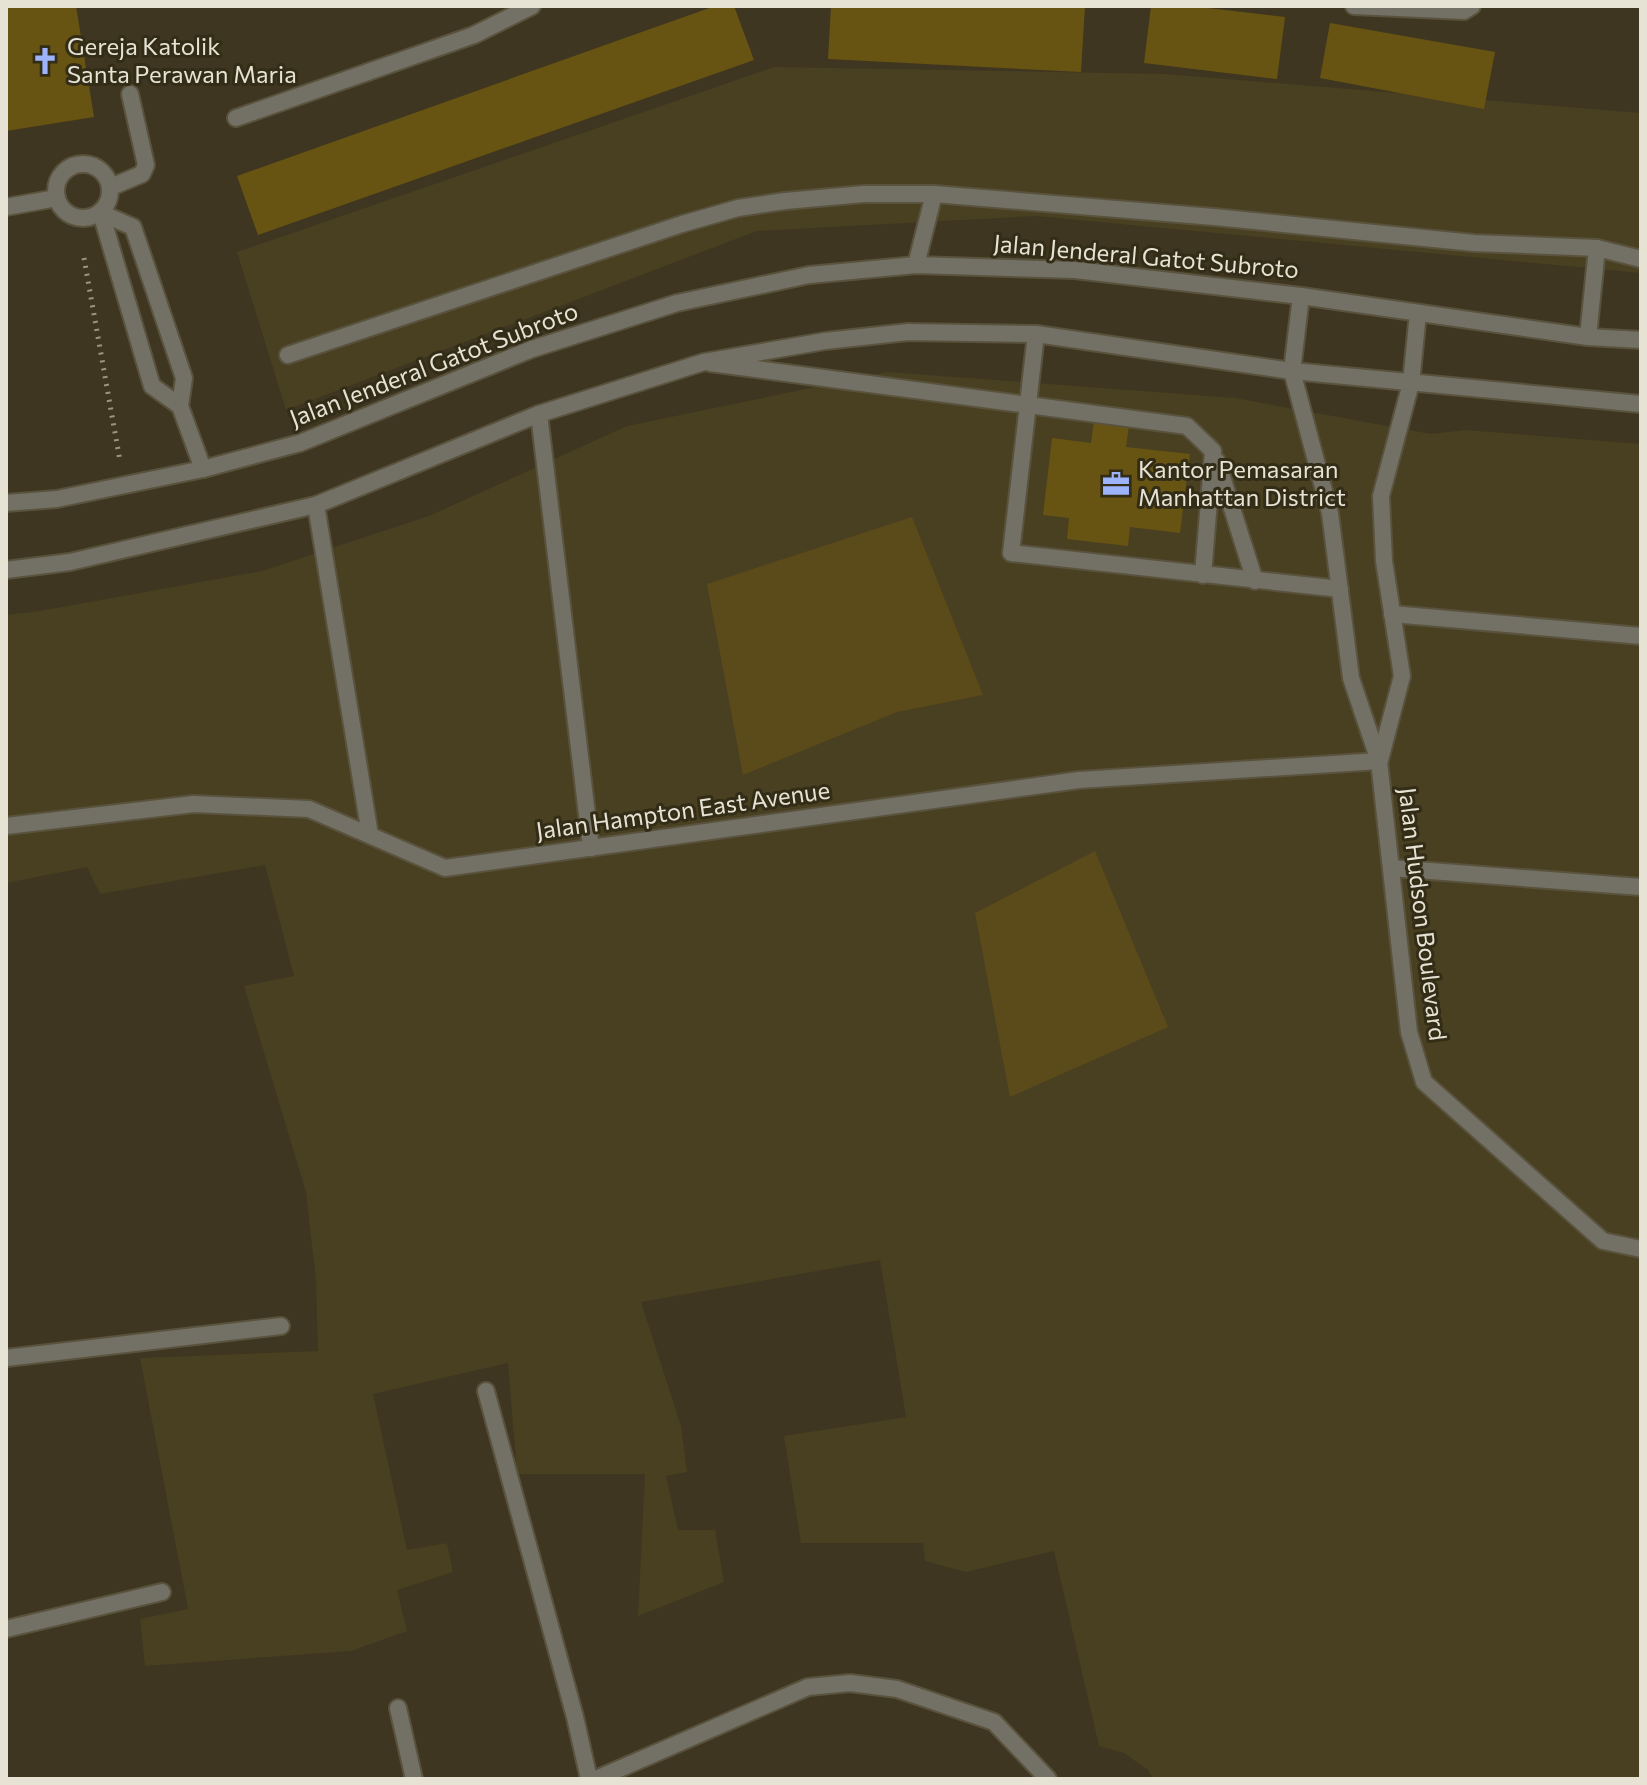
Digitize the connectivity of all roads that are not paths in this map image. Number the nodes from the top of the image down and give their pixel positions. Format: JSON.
{"nodes":[{"id":1,"x":532,"y":6,"type":"edge"},
{"id":2,"x":1354,"y":6,"type":"edge"},
{"id":3,"x":1472,"y":6,"type":"edge"},
{"id":4,"x":130,"y":94,"type":"dead end"},
{"id":5,"x":236,"y":118,"type":"dead end"},
{"id":6,"x":111,"y":187,"type":"junction"},
{"id":7,"x":934,"y":194,"type":"junction"},
{"id":8,"x":57,"y":198,"type":"junction"},
{"id":9,"x":6,"y":207,"type":"edge"},
{"id":10,"x":101,"y":213,"type":"junction"},
{"id":11,"x":1597,"y":248,"type":"junction"},
{"id":12,"x":1641,"y":259,"type":"edge"},
{"id":13,"x":916,"y":265,"type":"junction"},
{"id":14,"x":1301,"y":296,"type":"junction"},
{"id":15,"x":1418,"y":313,"type":"junction"},
{"id":16,"x":1036,"y":334,"type":"junction"},
{"id":17,"x":1588,"y":337,"type":"junction"},
{"id":18,"x":1641,"y":340,"type":"edge"},
{"id":19,"x":288,"y":355,"type":"dead end"},
{"id":20,"x":704,"y":362,"type":"junction"},
{"id":21,"x":1292,"y":371,"type":"junction"},
{"id":22,"x":1411,"y":383,"type":"junction"},
{"id":23,"x":1641,"y":404,"type":"edge"},
{"id":24,"x":1028,"y":405,"type":"junction"},
{"id":25,"x":180,"y":406,"type":"junction"},
{"id":26,"x":539,"y":414,"type":"junction"},
{"id":27,"x":1213,"y":451,"type":"junction"},
{"id":28,"x":203,"y":469,"type":"junction"},
{"id":29,"x":6,"y":503,"type":"edge"},
{"id":30,"x":316,"y":505,"type":"junction"},
{"id":31,"x":6,"y":570,"type":"edge"},
{"id":32,"x":1203,"y":575,"type":"junction"},
{"id":33,"x":1255,"y":581,"type":"junction"},
{"id":34,"x":1340,"y":589,"type":"junction"},
{"id":35,"x":1392,"y":614,"type":"junction"},
{"id":36,"x":1641,"y":636,"type":"edge"},
{"id":37,"x":1379,"y":761,"type":"junction"},
{"id":38,"x":6,"y":826,"type":"edge"},
{"id":39,"x":370,"y":835,"type":"junction"},
{"id":40,"x":591,"y":848,"type":"junction"},
{"id":41,"x":1391,"y":868,"type":"junction"},
{"id":42,"x":1641,"y":887,"type":"edge"},
{"id":43,"x":1641,"y":1249,"type":"edge"},
{"id":44,"x":281,"y":1326,"type":"dead end"},
{"id":45,"x":6,"y":1358,"type":"edge"},
{"id":46,"x":486,"y":1391,"type":"dead end"},
{"id":47,"x":162,"y":1592,"type":"dead end"},
{"id":48,"x":6,"y":1629,"type":"edge"},
{"id":49,"x":398,"y":1708,"type":"dead end"},
{"id":50,"x":414,"y":1779,"type":"edge"},
{"id":51,"x":589,"y":1779,"type":"edge"},
{"id":52,"x":596,"y":1779,"type":"edge"},
{"id":53,"x":1048,"y":1779,"type":"edge"}],
"edges":[{"from":1,"to":5,"type":"street"},
{"from":2,"to":3,"type":"street"},
{"from":4,"to":6,"type":"street"},
{"from":6,"to":8,"type":"street"},
{"from":6,"to":10,"type":"street"},
{"from":7,"to":11,"type":"street"},
{"from":7,"to":13,"type":"street"},
{"from":7,"to":19,"type":"street"},
{"from":8,"to":9,"type":"street"},
{"from":8,"to":10,"type":"street"},
{"from":10,"to":25,"type":"street"},
{"from":10,"to":25,"type":"street"},
{"from":11,"to":12,"type":"street"},
{"from":11,"to":17,"type":"street"},
{"from":13,"to":14,"type":"street","name":"Jalan Jenderal Gatot Subroto"},
{"from":13,"to":28,"type":"street","name":"Jalan Jenderal Gatot Subroto"},
{"from":14,"to":15,"type":"street","name":"Jalan Jenderal Gatot Subroto"},
{"from":14,"to":21,"type":"street"},
{"from":15,"to":17,"type":"street","name":"Jalan Jenderal Gatot Subroto"},
{"from":15,"to":22,"type":"street","name":"Jalan Hudson Boulevard"},
{"from":16,"to":20,"type":"street"},
{"from":16,"to":21,"type":"street"},
{"from":16,"to":24,"type":"street"},
{"from":17,"to":18,"type":"street","name":"Jalan Jenderal Gatot Subroto"},
{"from":20,"to":24,"type":"street"},
{"from":20,"to":26,"type":"street"},
{"from":21,"to":22,"type":"street"},
{"from":21,"to":34,"type":"street","name":"Jalan Hudson Boulevard"},
{"from":22,"to":23,"type":"street"},
{"from":22,"to":35,"type":"street","name":"Jalan Hudson Boulevard"},
{"from":24,"to":27,"type":"street"},
{"from":24,"to":32,"type":"street"},
{"from":25,"to":28,"type":"street"},
{"from":26,"to":30,"type":"street"},
{"from":26,"to":40,"type":"street"},
{"from":27,"to":32,"type":"street"},
{"from":27,"to":33,"type":"street"},
{"from":28,"to":29,"type":"street","name":"Jalan Jenderal Gatot Subroto"},
{"from":30,"to":31,"type":"street"},
{"from":30,"to":39,"type":"street"},
{"from":32,"to":33,"type":"street"},
{"from":33,"to":34,"type":"street"},
{"from":34,"to":37,"type":"street","name":"Jalan Hudson Boulevard"},
{"from":35,"to":36,"type":"street"},
{"from":35,"to":37,"type":"street","name":"Jalan Hudson Boulevard"},
{"from":37,"to":40,"type":"street","name":"Jalan Hampton East Avenue"},
{"from":37,"to":41,"type":"street","name":"Jalan Hudson Boulevard"},
{"from":38,"to":39,"type":"street","name":"Jalan Hampton East Avenue"},
{"from":39,"to":40,"type":"street","name":"Jalan Hampton East Avenue"},
{"from":41,"to":42,"type":"street"},
{"from":41,"to":43,"type":"street","name":"Jalan Hudson Boulevard"},
{"from":44,"to":45,"type":"street"},
{"from":46,"to":51,"type":"street"},
{"from":47,"to":48,"type":"street"},
{"from":49,"to":50,"type":"street"},
{"from":52,"to":53,"type":"street"}]}
